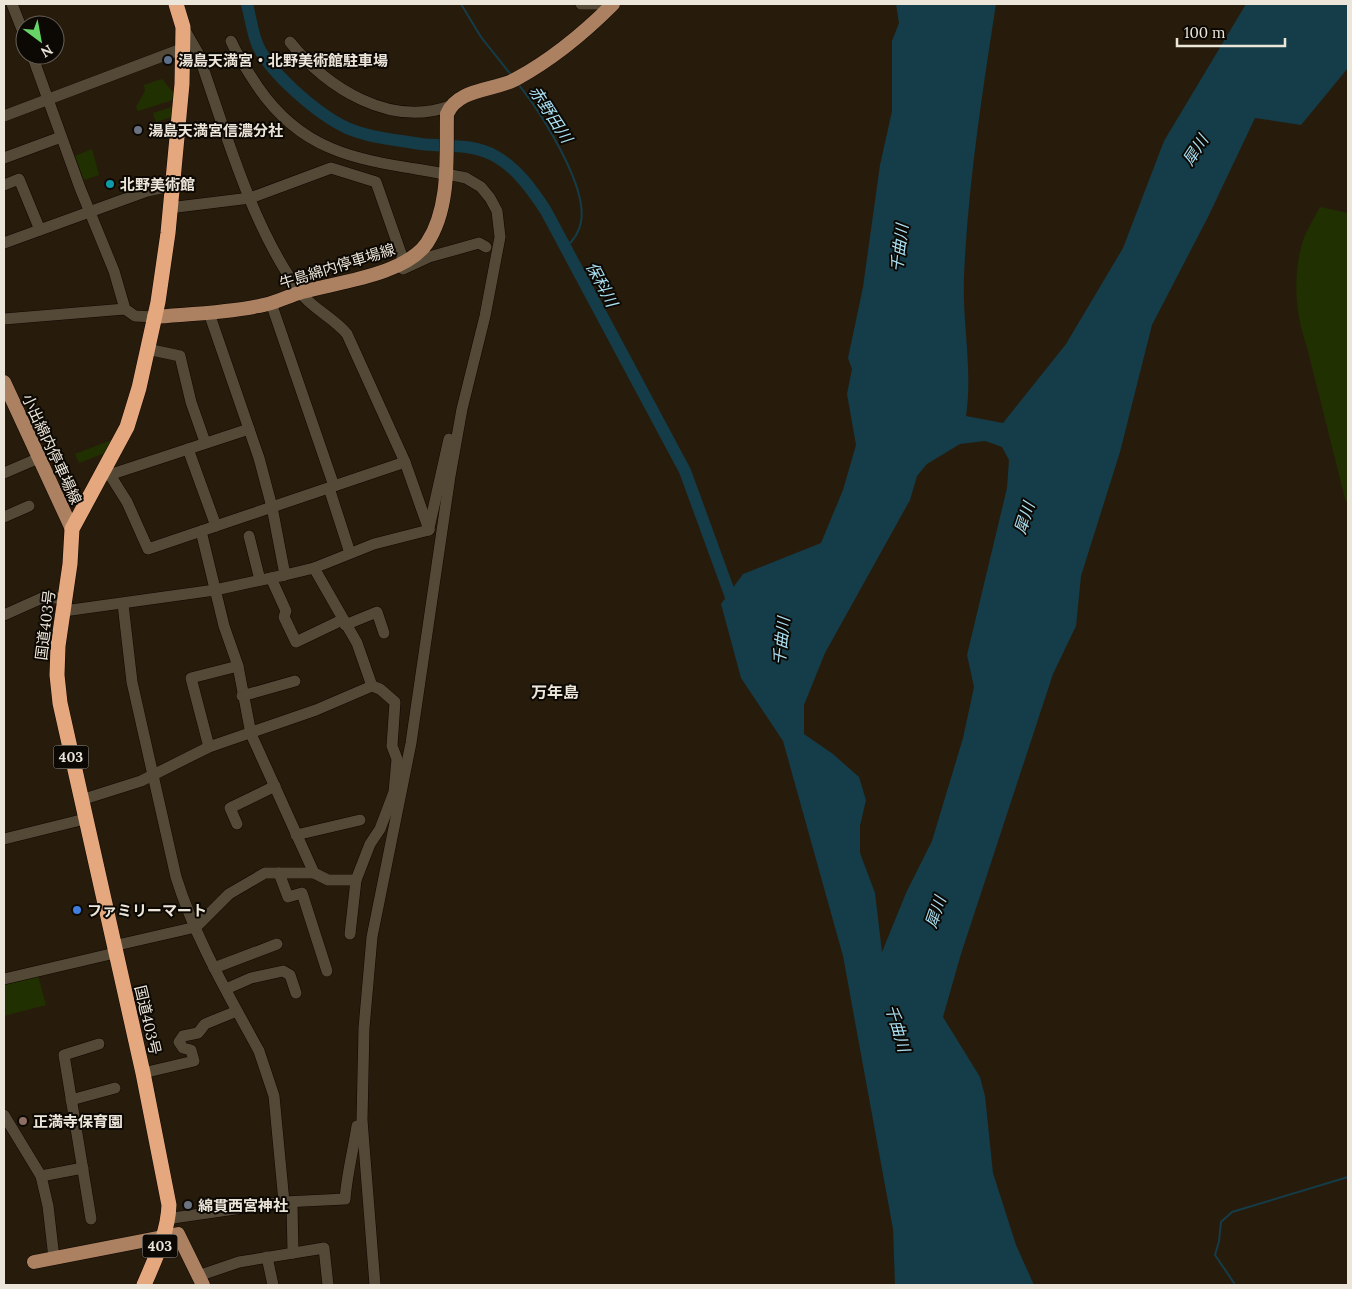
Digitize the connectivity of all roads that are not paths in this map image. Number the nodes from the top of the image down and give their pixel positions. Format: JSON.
{"nodes":[{"id":1,"x":176,"y":4,"type":"edge"},
{"id":2,"x":582,"y":4,"type":"edge"},
{"id":3,"x":596,"y":4,"type":"edge"},
{"id":4,"x":613,"y":4,"type":"edge"},
{"id":5,"x":183,"y":27,"type":"junction"},
{"id":6,"x":231,"y":41,"type":"dead end"},
{"id":7,"x":290,"y":42,"type":"dead end"},
{"id":8,"x":184,"y":48,"type":"junction"},
{"id":9,"x":36,"y":65,"type":"edge"},
{"id":10,"x":49,"y":99,"type":"junction"},
{"id":11,"x":448,"y":110,"type":"junction"},
{"id":12,"x":4,"y":116,"type":"edge"},
{"id":13,"x":61,"y":137,"type":"junction"},
{"id":14,"x":4,"y":158,"type":"edge"},
{"id":15,"x":446,"y":174,"type":"junction"},
{"id":16,"x":4,"y":185,"type":"edge"},
{"id":17,"x":171,"y":186,"type":"junction"},
{"id":18,"x":250,"y":198,"type":"junction"},
{"id":19,"x":169,"y":208,"type":"junction"},
{"id":20,"x":90,"y":213,"type":"junction"},
{"id":21,"x":40,"y":230,"type":"junction"},
{"id":22,"x":4,"y":243,"type":"edge"},
{"id":23,"x":486,"y":247,"type":"dead end"},
{"id":24,"x":404,"y":262,"type":"junction"},
{"id":25,"x":381,"y":271,"type":"junction"},
{"id":26,"x":300,"y":292,"type":"junction"},
{"id":27,"x":271,"y":303,"type":"junction"},
{"id":28,"x":125,"y":309,"type":"junction"},
{"id":29,"x":209,"y":313,"type":"junction"},
{"id":30,"x":154,"y":317,"type":"junction"},
{"id":31,"x":4,"y":319,"type":"edge"},
{"id":32,"x":147,"y":350,"type":"junction"},
{"id":33,"x":4,"y":382,"type":"edge"},
{"id":34,"x":462,"y":409,"type":"junction"},
{"id":35,"x":249,"y":429,"type":"junction"},
{"id":36,"x":205,"y":442,"type":"junction"},
{"id":37,"x":188,"y":449,"type":"junction"},
{"id":38,"x":39,"y":458,"type":"junction"},
{"id":39,"x":405,"y":462,"type":"junction"},
{"id":40,"x":107,"y":471,"type":"junction"},
{"id":41,"x":4,"y":473,"type":"edge"},
{"id":42,"x":332,"y":487,"type":"junction"},
{"id":43,"x":29,"y":506,"type":"dead end"},
{"id":44,"x":272,"y":507,"type":"junction"},
{"id":45,"x":4,"y":517,"type":"edge"},
{"id":46,"x":216,"y":526,"type":"junction"},
{"id":47,"x":72,"y":529,"type":"junction"},
{"id":48,"x":429,"y":530,"type":"junction"},
{"id":49,"x":201,"y":531,"type":"junction"},
{"id":50,"x":249,"y":536,"type":"dead end"},
{"id":51,"x":350,"y":553,"type":"junction"},
{"id":52,"x":314,"y":568,"type":"junction"},
{"id":53,"x":285,"y":575,"type":"junction"},
{"id":54,"x":265,"y":579,"type":"junction"},
{"id":55,"x":215,"y":590,"type":"junction"},
{"id":56,"x":123,"y":604,"type":"junction"},
{"id":57,"x":64,"y":605,"type":"junction"},
{"id":58,"x":4,"y":615,"type":"edge"},
{"id":59,"x":343,"y":622,"type":"junction"},
{"id":60,"x":384,"y":634,"type":"dead end"},
{"id":61,"x":238,"y":666,"type":"junction"},
{"id":62,"x":295,"y":681,"type":"dead end"},
{"id":63,"x":372,"y":686,"type":"junction"},
{"id":64,"x":242,"y":696,"type":"junction"},
{"id":65,"x":251,"y":734,"type":"junction"},
{"id":66,"x":209,"y":747,"type":"junction"},
{"id":67,"x":153,"y":775,"type":"junction"},
{"id":68,"x":275,"y":786,"type":"junction"},
{"id":69,"x":397,"y":793,"type":"junction"},
{"id":70,"x":80,"y":800,"type":"junction"},
{"id":71,"x":85,"y":819,"type":"junction"},
{"id":72,"x":360,"y":820,"type":"dead end"},
{"id":73,"x":237,"y":824,"type":"dead end"},
{"id":74,"x":296,"y":835,"type":"junction"},
{"id":75,"x":4,"y":839,"type":"edge"},
{"id":76,"x":279,"y":872,"type":"junction"},
{"id":77,"x":314,"y":873,"type":"junction"},
{"id":78,"x":356,"y":880,"type":"junction"},
{"id":79,"x":196,"y":927,"type":"junction"},
{"id":80,"x":350,"y":934,"type":"dead end"},
{"id":81,"x":277,"y":944,"type":"dead end"},
{"id":82,"x":114,"y":950,"type":"junction"},
{"id":83,"x":214,"y":968,"type":"junction"},
{"id":84,"x":327,"y":971,"type":"dead end"},
{"id":85,"x":4,"y":979,"type":"edge"},
{"id":86,"x":226,"y":989,"type":"junction"},
{"id":87,"x":296,"y":993,"type":"dead end"},
{"id":88,"x":237,"y":1011,"type":"junction"},
{"id":89,"x":99,"y":1044,"type":"dead end"},
{"id":90,"x":143,"y":1073,"type":"junction"},
{"id":91,"x":115,"y":1088,"type":"dead end"},
{"id":92,"x":72,"y":1100,"type":"junction"},
{"id":93,"x":4,"y":1115,"type":"edge"},
{"id":94,"x":362,"y":1120,"type":"junction"},
{"id":95,"x":83,"y":1168,"type":"junction"},
{"id":96,"x":41,"y":1176,"type":"junction"},
{"id":97,"x":288,"y":1202,"type":"junction"},
{"id":98,"x":171,"y":1211,"type":"junction"},
{"id":99,"x":92,"y":1219,"type":"dead end"},
{"id":100,"x":171,"y":1235,"type":"junction"},
{"id":101,"x":294,"y":1253,"type":"junction"},
{"id":102,"x":267,"y":1257,"type":"junction"},
{"id":103,"x":54,"y":1258,"type":"junction"},
{"id":104,"x":34,"y":1262,"type":"dead end"},
{"id":105,"x":200,"y":1281,"type":"edge"},
{"id":106,"x":144,"y":1285,"type":"edge"},
{"id":107,"x":273,"y":1285,"type":"edge"},
{"id":108,"x":328,"y":1285,"type":"edge"},
{"id":109,"x":373,"y":1285,"type":"edge"}],
"edges":[{"from":1,"to":5,"type":"highway","name":"国道403号","number":"403"},
{"from":2,"to":3,"type":"street"},
{"from":4,"to":11,"type":"main road"},
{"from":5,"to":8,"type":"highway","name":"国道403号","number":"403"},
{"from":5,"to":18,"type":"street"},
{"from":6,"to":15,"type":"street"},
{"from":7,"to":11,"type":"street"},
{"from":8,"to":10,"type":"street"},
{"from":8,"to":17,"type":"highway","name":"国道403号","number":"403"},
{"from":9,"to":10,"type":"street"},
{"from":10,"to":12,"type":"street"},
{"from":10,"to":13,"type":"street"},
{"from":11,"to":15,"type":"main road","name":"牛島綿内停車場線"},
{"from":13,"to":14,"type":"street"},
{"from":13,"to":20,"type":"street"},
{"from":15,"to":24,"type":"main road","name":"牛島綿内停車場線"},
{"from":15,"to":34,"type":"street"},
{"from":16,"to":21,"type":"street"},
{"from":17,"to":19,"type":"highway","name":"国道403号","number":"403"},
{"from":17,"to":20,"type":"street"},
{"from":18,"to":19,"type":"street"},
{"from":18,"to":24,"type":"street"},
{"from":18,"to":26,"type":"street"},
{"from":19,"to":30,"type":"highway","name":"国道403号","number":"403"},
{"from":20,"to":21,"type":"street"},
{"from":20,"to":28,"type":"street"},
{"from":21,"to":22,"type":"street"},
{"from":23,"to":25,"type":"street"},
{"from":24,"to":25,"type":"main road","name":"牛島綿内停車場線"},
{"from":25,"to":26,"type":"main road","name":"牛島綿内停車場線"},
{"from":26,"to":27,"type":"main road","name":"牛島綿内停車場線"},
{"from":26,"to":39,"type":"street"},
{"from":27,"to":29,"type":"main road","name":"牛島綿内停車場線"},
{"from":27,"to":42,"type":"street"},
{"from":28,"to":30,"type":"street"},
{"from":28,"to":31,"type":"street"},
{"from":29,"to":30,"type":"main road","name":"牛島綿内停車場線"},
{"from":29,"to":35,"type":"street"},
{"from":30,"to":32,"type":"highway","name":"国道403号","number":"403"},
{"from":32,"to":36,"type":"street"},
{"from":32,"to":40,"type":"highway","name":"国道403号","number":"403"},
{"from":33,"to":38,"type":"main road","name":"小出綿内停車場線"},
{"from":34,"to":48,"type":"street"},
{"from":34,"to":69,"type":"street"},
{"from":35,"to":36,"type":"street"},
{"from":35,"to":44,"type":"street"},
{"from":36,"to":37,"type":"street"},
{"from":37,"to":40,"type":"street"},
{"from":37,"to":46,"type":"street"},
{"from":38,"to":41,"type":"street"},
{"from":38,"to":47,"type":"main road","name":"小出綿内停車場線"},
{"from":39,"to":42,"type":"street"},
{"from":39,"to":48,"type":"street"},
{"from":40,"to":47,"type":"highway","name":"国道403号","number":"403"},
{"from":40,"to":49,"type":"street"},
{"from":42,"to":44,"type":"street"},
{"from":42,"to":51,"type":"street"},
{"from":43,"to":45,"type":"street"},
{"from":44,"to":46,"type":"street"},
{"from":44,"to":53,"type":"street"},
{"from":46,"to":49,"type":"street"},
{"from":47,"to":57,"type":"highway","name":"国道403号","number":"403"},
{"from":48,"to":51,"type":"street"},
{"from":49,"to":55,"type":"street"},
{"from":50,"to":54,"type":"street"},
{"from":51,"to":52,"type":"street"},
{"from":52,"to":53,"type":"street"},
{"from":52,"to":59,"type":"street"},
{"from":53,"to":54,"type":"street"},
{"from":54,"to":55,"type":"street"},
{"from":54,"to":59,"type":"street"},
{"from":55,"to":56,"type":"street"},
{"from":55,"to":61,"type":"street"},
{"from":56,"to":57,"type":"street"},
{"from":56,"to":67,"type":"street"},
{"from":57,"to":58,"type":"street"},
{"from":57,"to":70,"type":"highway","name":"国道403号","number":"403"},
{"from":59,"to":60,"type":"street"},
{"from":59,"to":63,"type":"street"},
{"from":61,"to":64,"type":"street"},
{"from":61,"to":66,"type":"street"},
{"from":62,"to":64,"type":"street"},
{"from":63,"to":65,"type":"street"},
{"from":63,"to":69,"type":"street"},
{"from":64,"to":65,"type":"street"},
{"from":65,"to":66,"type":"street"},
{"from":65,"to":68,"type":"street"},
{"from":66,"to":67,"type":"street"},
{"from":67,"to":70,"type":"street"},
{"from":67,"to":79,"type":"street"},
{"from":68,"to":73,"type":"street"},
{"from":68,"to":74,"type":"street"},
{"from":69,"to":78,"type":"street"},
{"from":69,"to":94,"type":"street"},
{"from":70,"to":71,"type":"highway","name":"国道403号","number":"403"},
{"from":71,"to":75,"type":"street"},
{"from":71,"to":82,"type":"highway","name":"国道403号","number":"403"},
{"from":72,"to":74,"type":"street"},
{"from":74,"to":77,"type":"street"},
{"from":76,"to":77,"type":"street"},
{"from":76,"to":79,"type":"street"},
{"from":76,"to":84,"type":"street"},
{"from":77,"to":78,"type":"street"},
{"from":78,"to":80,"type":"street"},
{"from":79,"to":82,"type":"street"},
{"from":79,"to":83,"type":"street"},
{"from":81,"to":83,"type":"street"},
{"from":82,"to":85,"type":"street"},
{"from":82,"to":90,"type":"highway","name":"国道403号","number":"403"},
{"from":83,"to":86,"type":"street"},
{"from":86,"to":87,"type":"street"},
{"from":86,"to":88,"type":"street"},
{"from":88,"to":90,"type":"street"},
{"from":88,"to":97,"type":"street"},
{"from":89,"to":92,"type":"street"},
{"from":90,"to":98,"type":"highway","name":"国道403号","number":"403"},
{"from":91,"to":92,"type":"street"},
{"from":92,"to":95,"type":"street"},
{"from":93,"to":96,"type":"street"},
{"from":94,"to":97,"type":"street"},
{"from":94,"to":109,"type":"street"},
{"from":95,"to":96,"type":"street"},
{"from":95,"to":99,"type":"street"},
{"from":96,"to":103,"type":"street"},
{"from":97,"to":98,"type":"street"},
{"from":97,"to":101,"type":"street"},
{"from":98,"to":100,"type":"highway","name":"国道403号","number":"403"},
{"from":100,"to":103,"type":"main road"},
{"from":100,"to":105,"type":"main road"},
{"from":100,"to":106,"type":"highway","name":"国道403号","number":"403"},
{"from":101,"to":102,"type":"street"},
{"from":101,"to":108,"type":"street"},
{"from":102,"to":105,"type":"street"},
{"from":102,"to":107,"type":"street"},
{"from":103,"to":104,"type":"main road"}]}
